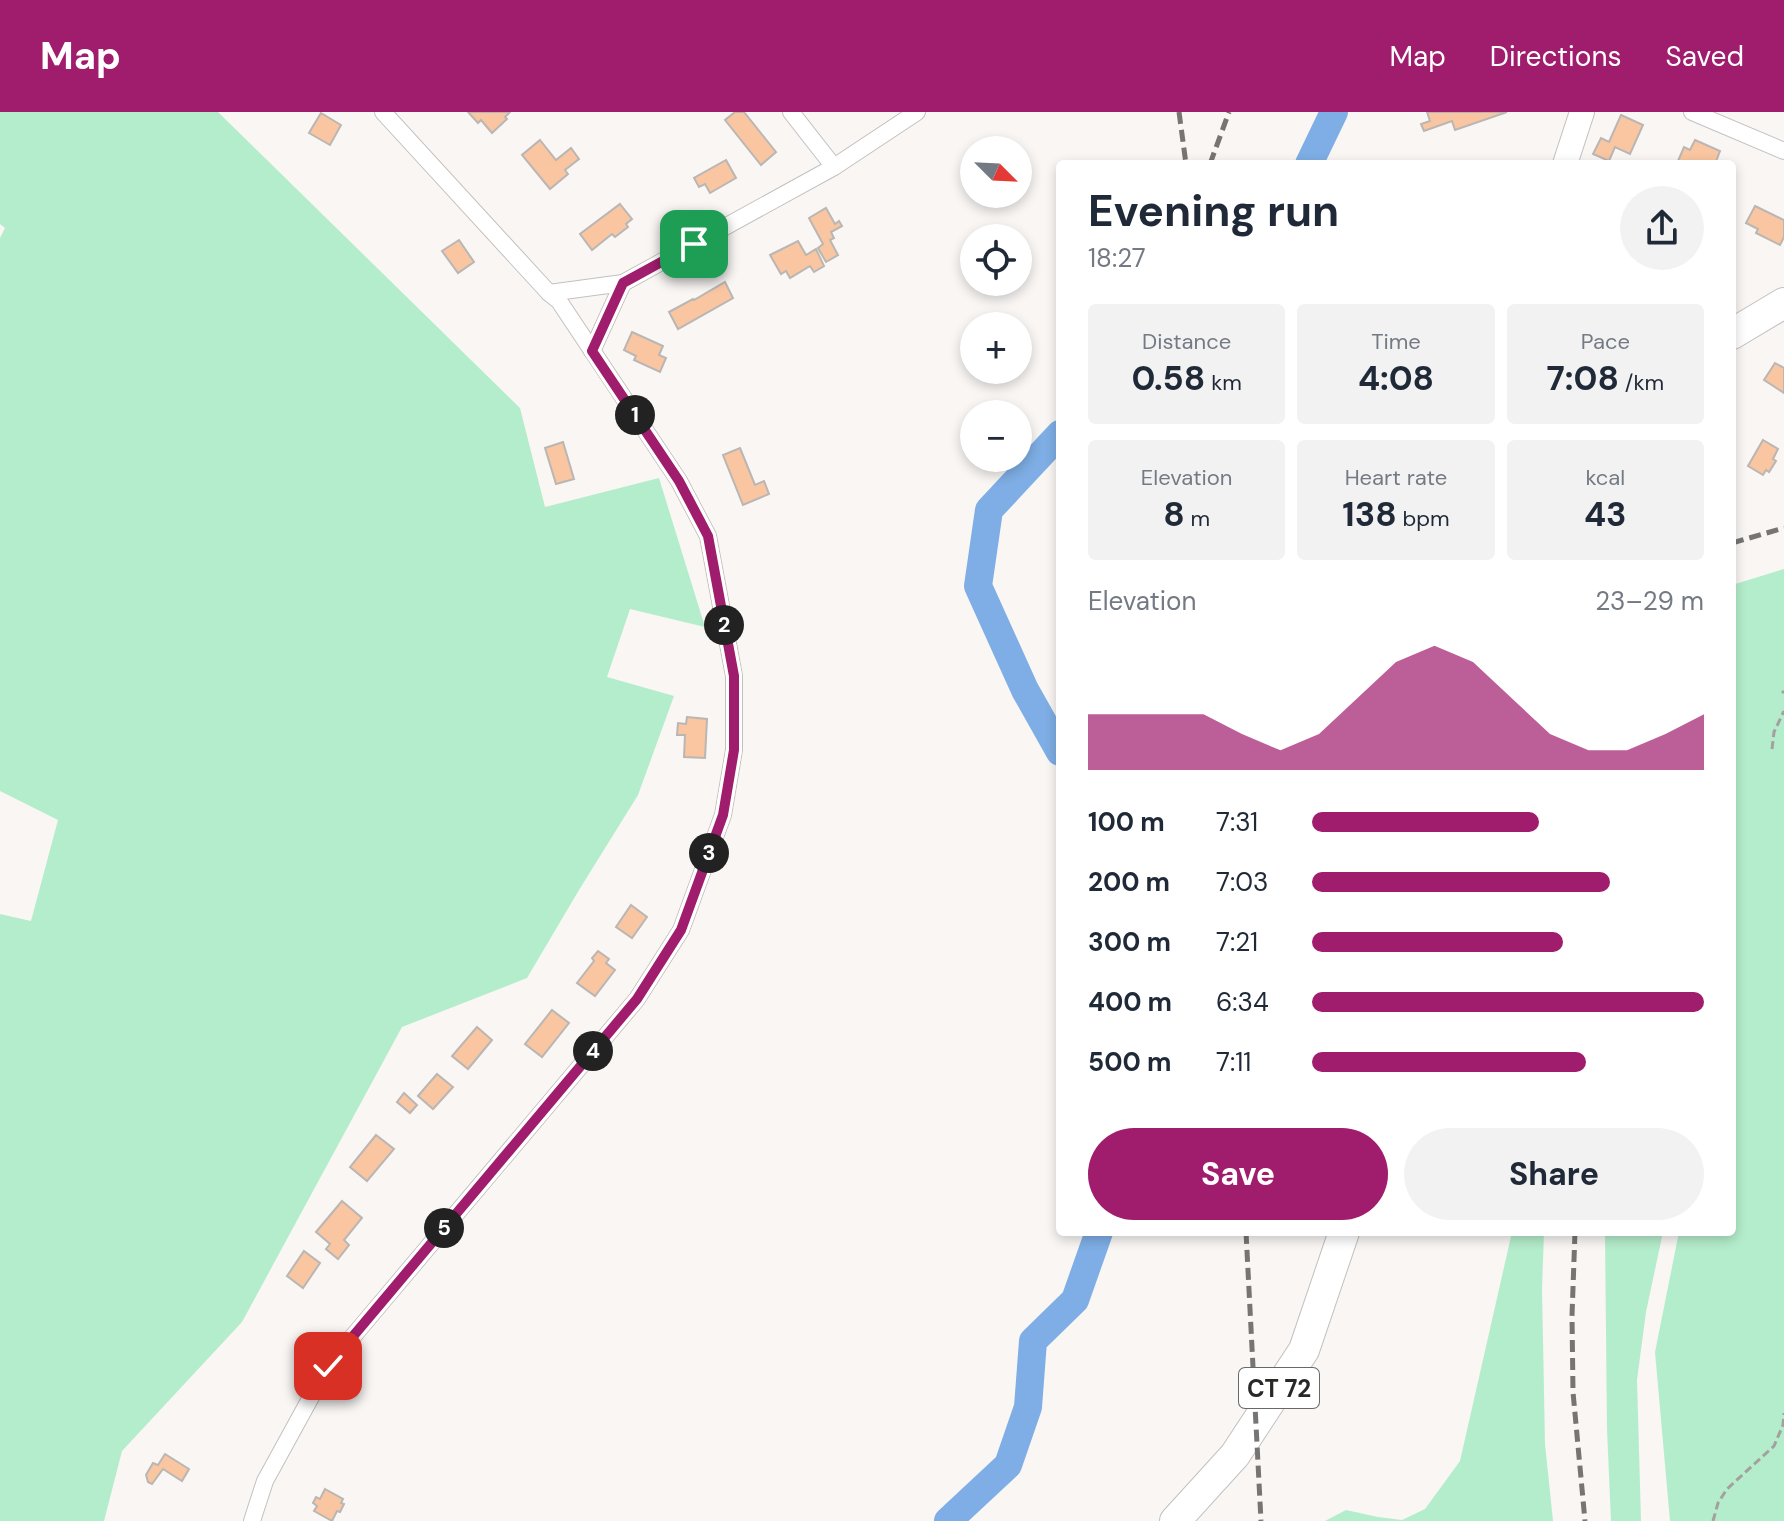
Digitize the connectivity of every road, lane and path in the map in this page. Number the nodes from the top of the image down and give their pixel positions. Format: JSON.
{"nodes":[{"id":1,"x":383,"y":112,"type":"edge"},
{"id":2,"x":791,"y":112,"type":"edge"},
{"id":3,"x":917,"y":112,"type":"edge"},
{"id":4,"x":1582,"y":112,"type":"edge"},
{"id":5,"x":1692,"y":112,"type":"edge"},
{"id":6,"x":1784,"y":151,"type":"edge"},
{"id":7,"x":1566,"y":160,"type":"edge"},
{"id":8,"x":834,"y":167,"type":"junction"},
{"id":9,"x":623,"y":283,"type":"junction"},
{"id":10,"x":554,"y":297,"type":"junction"},
{"id":11,"x":1784,"y":303,"type":"edge"},
{"id":12,"x":1736,"y":332,"type":"edge"},
{"id":13,"x":592,"y":351,"type":"junction"},
{"id":14,"x":1784,"y":711,"type":"edge"},
{"id":15,"x":1772,"y":749,"type":"dead end"},
{"id":16,"x":1343,"y":1236,"type":"edge"},
{"id":17,"x":1784,"y":1413,"type":"edge"},
{"id":18,"x":252,"y":1521,"type":"edge"},
{"id":19,"x":1175,"y":1521,"type":"edge"},
{"id":20,"x":1713,"y":1521,"type":"edge"}],
"edges":[{"from":1,"to":10,"type":"street"},
{"from":2,"to":8,"type":"street"},
{"from":3,"to":8,"type":"street"},
{"from":4,"to":7,"type":"main road"},
{"from":5,"to":6,"type":"street"},
{"from":8,"to":9,"type":"street"},
{"from":9,"to":10,"type":"street"},
{"from":9,"to":13,"type":"street"},
{"from":10,"to":13,"type":"street"},
{"from":11,"to":12,"type":"highway"},
{"from":13,"to":18,"type":"street"},
{"from":14,"to":15,"type":"path"},
{"from":16,"to":19,"type":"highway","number":"CT 72"},
{"from":17,"to":20,"type":"path"}]}
